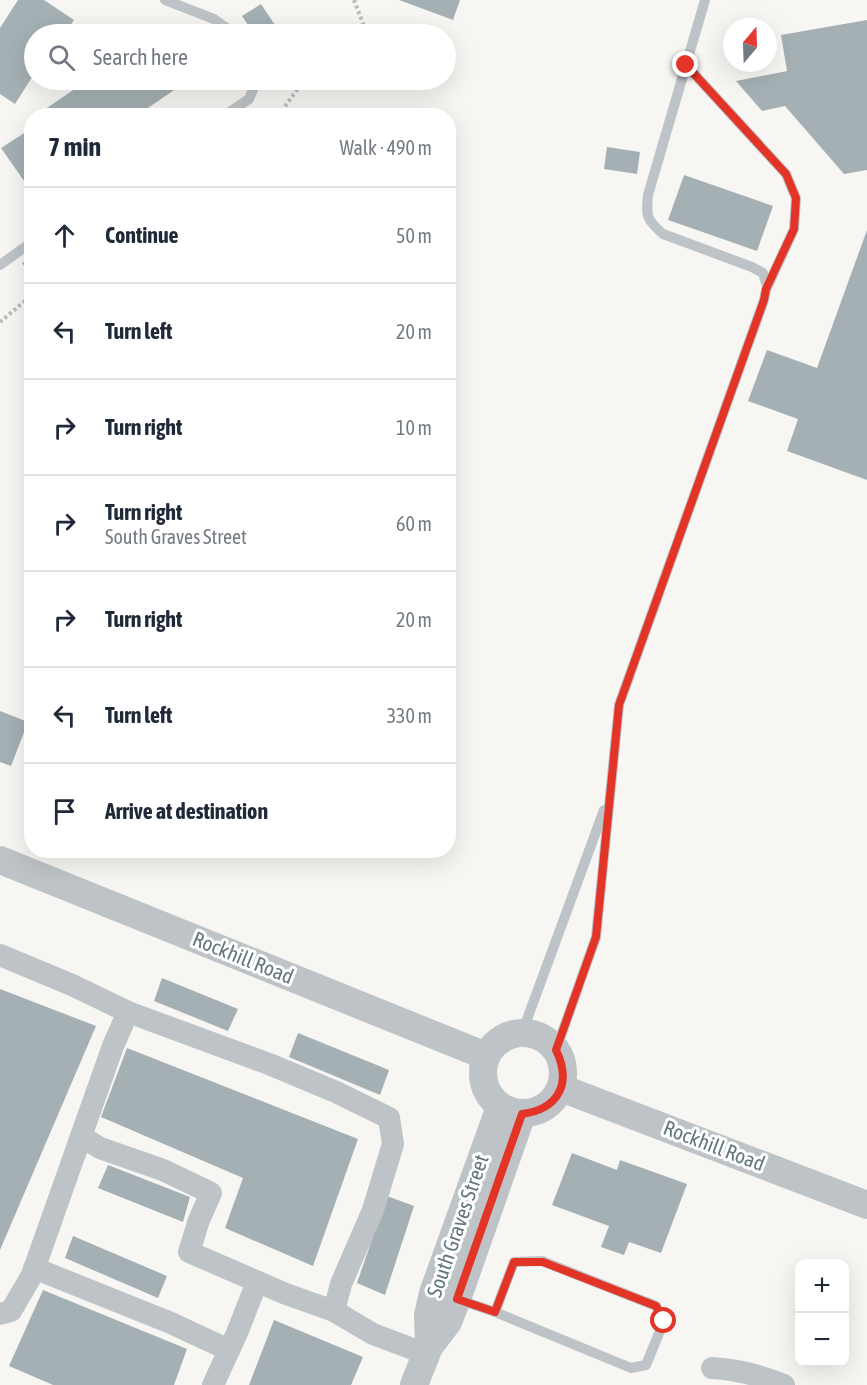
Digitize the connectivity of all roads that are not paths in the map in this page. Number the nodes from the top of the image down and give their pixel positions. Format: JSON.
{"nodes":[{"id":1,"x":165,"y":0,"type":"edge"},
{"id":2,"x":705,"y":0,"type":"edge"},
{"id":3,"x":220,"y":24,"type":"edge"},
{"id":4,"x":686,"y":65,"type":"junction"},
{"id":5,"x":253,"y":90,"type":"edge"},
{"id":6,"x":236,"y":108,"type":"edge"},
{"id":7,"x":24,"y":248,"type":"edge"},
{"id":8,"x":0,"y":266,"type":"edge"},
{"id":9,"x":766,"y":289,"type":"junction"},
{"id":10,"x":610,"y":795,"type":"junction"},
{"id":11,"x":0,"y":860,"type":"edge"},
{"id":12,"x":0,"y":955,"type":"edge"},
{"id":13,"x":128,"y":1012,"type":"junction"},
{"id":14,"x":522,"y":1033,"type":"junction"},
{"id":15,"x":556,"y":1050,"type":"junction"},
{"id":16,"x":486,"y":1056,"type":"junction"},
{"id":17,"x":561,"y":1088,"type":"junction"},
{"id":18,"x":511,"y":1110,"type":"junction"},
{"id":19,"x":81,"y":1136,"type":"junction"},
{"id":20,"x":867,"y":1205,"type":"edge"},
{"id":21,"x":34,"y":1268,"type":"junction"},
{"id":22,"x":257,"y":1282,"type":"junction"},
{"id":23,"x":457,"y":1299,"type":"junction"},
{"id":24,"x":334,"y":1311,"type":"junction"},
{"id":25,"x":495,"y":1312,"type":"junction"},
{"id":26,"x":0,"y":1314,"type":"edge"},
{"id":27,"x":229,"y":1350,"type":"junction"},
{"id":28,"x":427,"y":1350,"type":"junction"},
{"id":29,"x":712,"y":1368,"type":"dead end"},
{"id":30,"x":213,"y":1385,"type":"edge"},
{"id":31,"x":414,"y":1385,"type":"edge"},
{"id":32,"x":784,"y":1385,"type":"edge"}],
"edges":[{"from":1,"to":3,"type":"lane"},
{"from":2,"to":4,"type":"lane"},
{"from":4,"to":9,"type":"lane"},
{"from":4,"to":9,"type":"lane"},
{"from":5,"to":6,"type":"lane"},
{"from":7,"to":8,"type":"lane"},
{"from":9,"to":10,"type":"lane"},
{"from":10,"to":14,"type":"lane"},
{"from":10,"to":15,"type":"lane"},
{"from":11,"to":16,"type":"street","name":"Rockhill Road"},
{"from":12,"to":13,"type":"street"},
{"from":13,"to":19,"type":"street"},
{"from":13,"to":24,"type":"street"},
{"from":14,"to":15,"type":"street"},
{"from":14,"to":16,"type":"street"},
{"from":15,"to":17,"type":"street"},
{"from":16,"to":18,"type":"street"},
{"from":17,"to":18,"type":"street"},
{"from":17,"to":20,"type":"street","name":"Rockhill Road"},
{"from":18,"to":23,"type":"street","name":"South Graves Street"},
{"from":18,"to":28,"type":"street","name":"South Graves Street"},
{"from":19,"to":21,"type":"street"},
{"from":19,"to":22,"type":"street"},
{"from":21,"to":26,"type":"street"},
{"from":21,"to":27,"type":"street"},
{"from":22,"to":24,"type":"street"},
{"from":22,"to":27,"type":"street"},
{"from":23,"to":25,"type":"lane"},
{"from":23,"to":28,"type":"street","name":"South Graves Street"},
{"from":24,"to":28,"type":"street"},
{"from":25,"to":25,"type":"lane"},
{"from":27,"to":30,"type":"street"},
{"from":28,"to":31,"type":"street","name":"South Graves Street"},
{"from":29,"to":32,"type":"street"}]}
